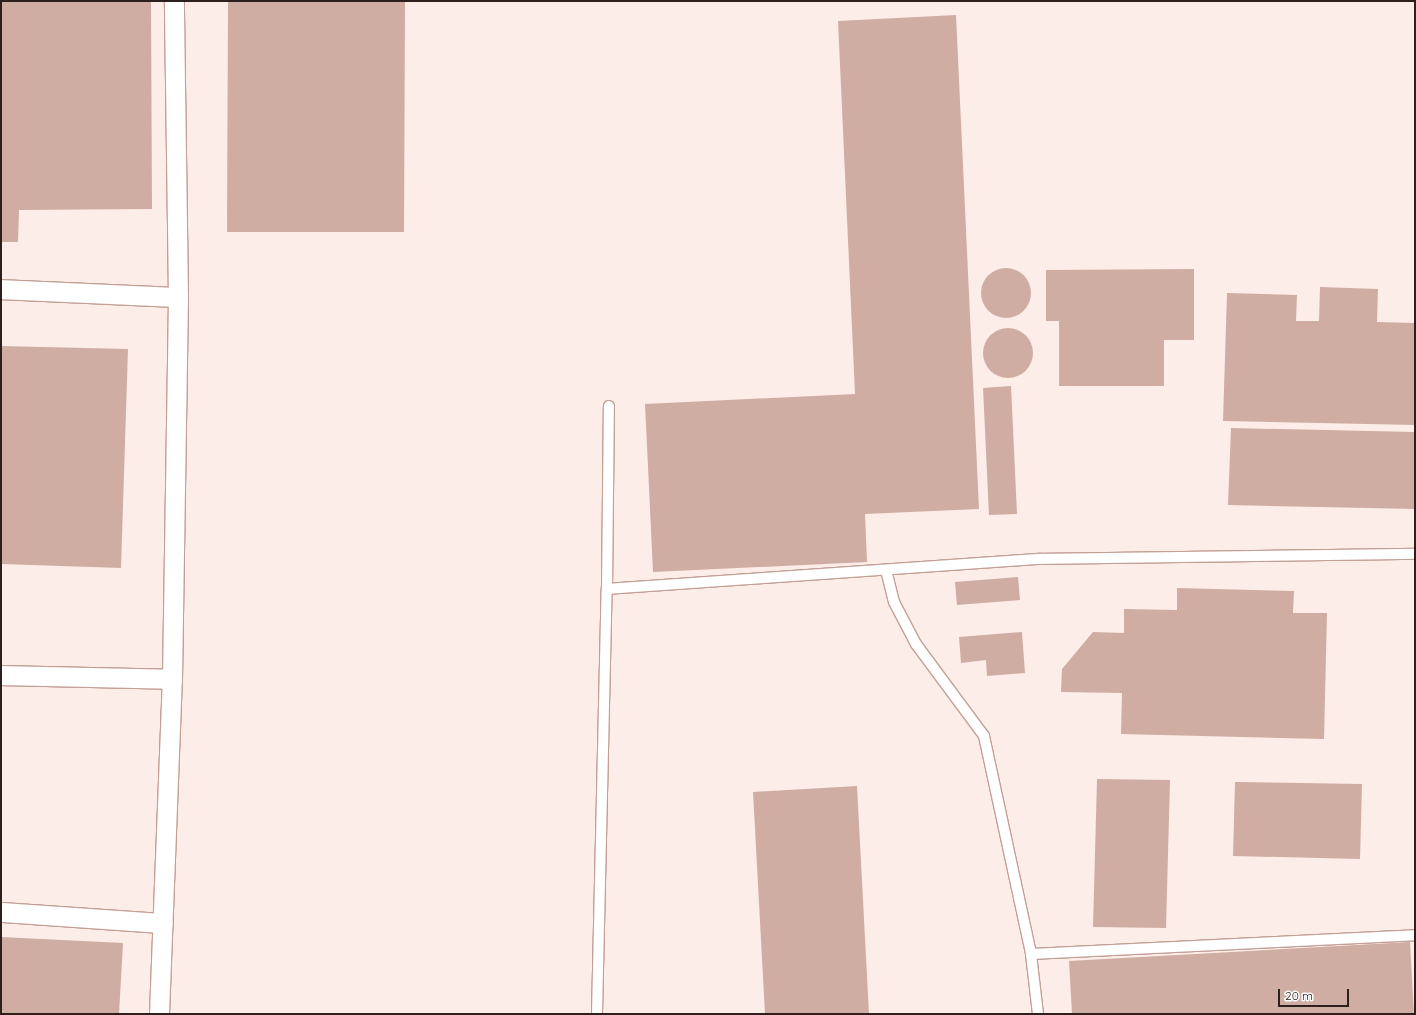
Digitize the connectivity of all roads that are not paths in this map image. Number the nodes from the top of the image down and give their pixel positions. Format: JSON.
{"nodes":[{"id":1,"x":174,"y":1,"type":"edge"},
{"id":2,"x":1,"y":289,"type":"edge"},
{"id":3,"x":178,"y":297,"type":"junction"},
{"id":4,"x":608,"y":406,"type":"dead end"},
{"id":5,"x":1415,"y":554,"type":"edge"},
{"id":6,"x":886,"y":570,"type":"junction"},
{"id":7,"x":607,"y":589,"type":"junction"},
{"id":8,"x":1,"y":675,"type":"edge"},
{"id":9,"x":172,"y":679,"type":"junction"},
{"id":10,"x":1,"y":912,"type":"edge"},
{"id":11,"x":163,"y":923,"type":"junction"},
{"id":12,"x":1415,"y":935,"type":"edge"},
{"id":13,"x":1031,"y":954,"type":"junction"},
{"id":14,"x":159,"y":1014,"type":"edge"},
{"id":15,"x":597,"y":1014,"type":"edge"},
{"id":16,"x":1038,"y":1014,"type":"edge"}],
"edges":[{"from":1,"to":3,"type":"street"},
{"from":2,"to":3,"type":"street"},
{"from":3,"to":9,"type":"street"},
{"from":4,"to":7,"type":"lane"},
{"from":5,"to":6,"type":"lane"},
{"from":6,"to":7,"type":"lane"},
{"from":6,"to":13,"type":"lane"},
{"from":7,"to":15,"type":"lane"},
{"from":8,"to":9,"type":"street"},
{"from":9,"to":11,"type":"street"},
{"from":10,"to":11,"type":"street"},
{"from":11,"to":14,"type":"street"},
{"from":12,"to":13,"type":"lane"},
{"from":13,"to":16,"type":"lane"}]}
